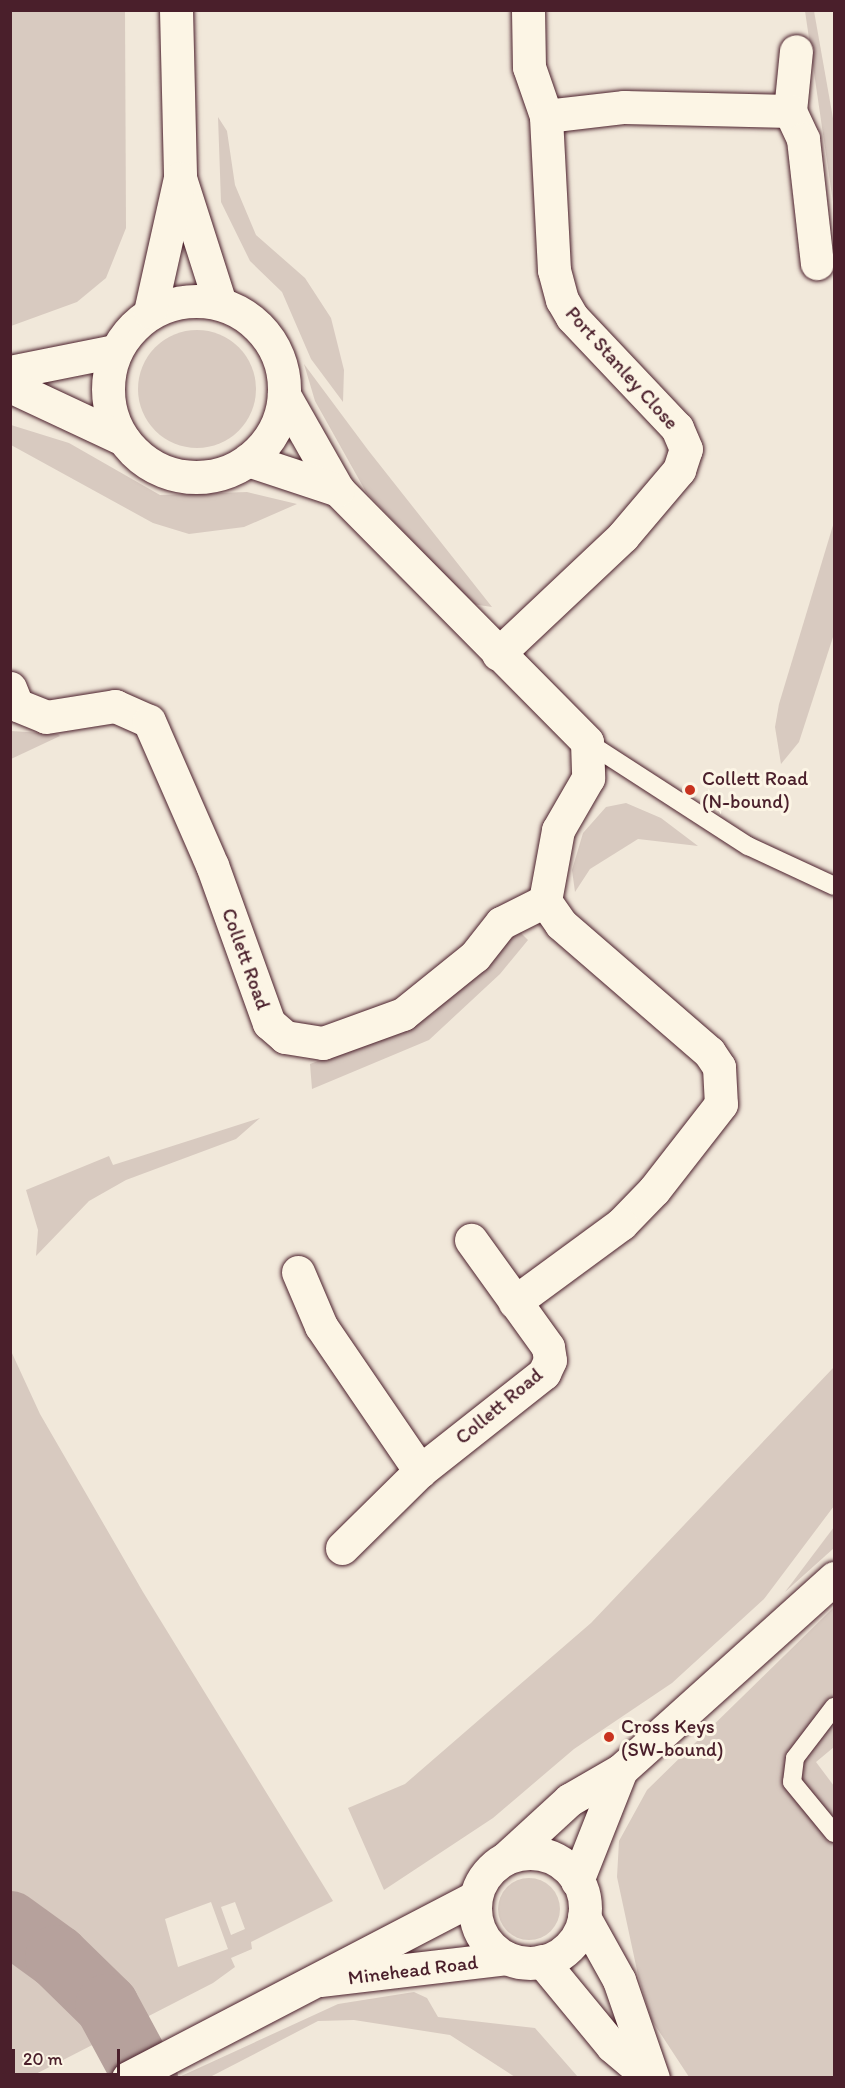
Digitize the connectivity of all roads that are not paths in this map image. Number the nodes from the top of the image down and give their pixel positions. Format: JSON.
{"nodes":[{"id":1,"x":176,"y":10,"type":"edge"},
{"id":2,"x":528,"y":10,"type":"edge"},
{"id":3,"x":796,"y":51,"type":"dead end"},
{"id":4,"x":790,"y":111,"type":"junction"},
{"id":5,"x":546,"y":116,"type":"junction"},
{"id":6,"x":180,"y":178,"type":"junction"},
{"id":7,"x":817,"y":262,"type":"dead end"},
{"id":8,"x":220,"y":303,"type":"junction"},
{"id":9,"x":150,"y":312,"type":"junction"},
{"id":10,"x":115,"y":351,"type":"junction"},
{"id":11,"x":10,"y":372,"type":"edge"},
{"id":12,"x":10,"y":386,"type":"edge"},
{"id":13,"x":284,"y":395,"type":"junction"},
{"id":14,"x":123,"y":440,"type":"junction"},
{"id":15,"x":248,"y":460,"type":"junction"},
{"id":16,"x":338,"y":490,"type":"junction"},
{"id":17,"x":498,"y":654,"type":"junction"},
{"id":18,"x":13,"y":700,"type":"edge"},
{"id":19,"x":587,"y":742,"type":"junction"},
{"id":20,"x":834,"y":886,"type":"edge"},
{"id":21,"x":545,"y":900,"type":"junction"},
{"id":22,"x":471,"y":1240,"type":"dead end"},
{"id":23,"x":298,"y":1272,"type":"dead end"},
{"id":24,"x":515,"y":1302,"type":"junction"},
{"id":25,"x":420,"y":1471,"type":"junction"},
{"id":26,"x":342,"y":1548,"type":"dead end"},
{"id":27,"x":834,"y":1578,"type":"edge"},
{"id":28,"x":834,"y":1707,"type":"edge"},
{"id":29,"x":621,"y":1770,"type":"junction"},
{"id":30,"x":834,"y":1833,"type":"edge"},
{"id":31,"x":506,"y":1858,"type":"junction"},
{"id":32,"x":578,"y":1881,"type":"junction"},
{"id":33,"x":476,"y":1896,"type":"junction"},
{"id":34,"x":584,"y":1917,"type":"junction"},
{"id":35,"x":507,"y":1958,"type":"junction"},
{"id":36,"x":542,"y":1961,"type":"junction"},
{"id":37,"x":318,"y":1981,"type":"junction"},
{"id":38,"x":128,"y":2078,"type":"edge"},
{"id":39,"x":652,"y":2078,"type":"edge"}],
"edges":[{"from":1,"to":6,"type":"street"},
{"from":2,"to":5,"type":"street","name":"Port Stanley Close"},
{"from":3,"to":4,"type":"street"},
{"from":4,"to":5,"type":"street"},
{"from":4,"to":7,"type":"street"},
{"from":5,"to":17,"type":"street","name":"Port Stanley Close"},
{"from":6,"to":8,"type":"street"},
{"from":6,"to":9,"type":"street"},
{"from":8,"to":9,"type":"street"},
{"from":8,"to":13,"type":"street"},
{"from":9,"to":10,"type":"street"},
{"from":10,"to":11,"type":"street"},
{"from":10,"to":14,"type":"street"},
{"from":12,"to":14,"type":"street"},
{"from":13,"to":15,"type":"street"},
{"from":13,"to":16,"type":"street"},
{"from":14,"to":15,"type":"street"},
{"from":15,"to":16,"type":"street"},
{"from":16,"to":17,"type":"street"},
{"from":17,"to":19,"type":"street"},
{"from":18,"to":21,"type":"street","name":"Collett Road"},
{"from":19,"to":20,"type":"lane"},
{"from":19,"to":21,"type":"street"},
{"from":21,"to":24,"type":"street"},
{"from":22,"to":24,"type":"street","name":"Collett Road"},
{"from":23,"to":25,"type":"street"},
{"from":24,"to":25,"type":"street","name":"Collett Road"},
{"from":25,"to":26,"type":"street","name":"Collett Road"},
{"from":27,"to":29,"type":"street"},
{"from":28,"to":30,"type":"lane"},
{"from":29,"to":31,"type":"street"},
{"from":29,"to":32,"type":"street"},
{"from":31,"to":32,"type":"street"},
{"from":31,"to":33,"type":"street"},
{"from":32,"to":34,"type":"street"},
{"from":33,"to":35,"type":"street"},
{"from":33,"to":37,"type":"street","name":"Minehead Road"},
{"from":34,"to":36,"type":"street"},
{"from":34,"to":39,"type":"street"},
{"from":35,"to":36,"type":"street"},
{"from":35,"to":37,"type":"street","name":"Minehead Road"},
{"from":36,"to":39,"type":"street"},
{"from":37,"to":38,"type":"street","name":"Minehead Road"}]}
